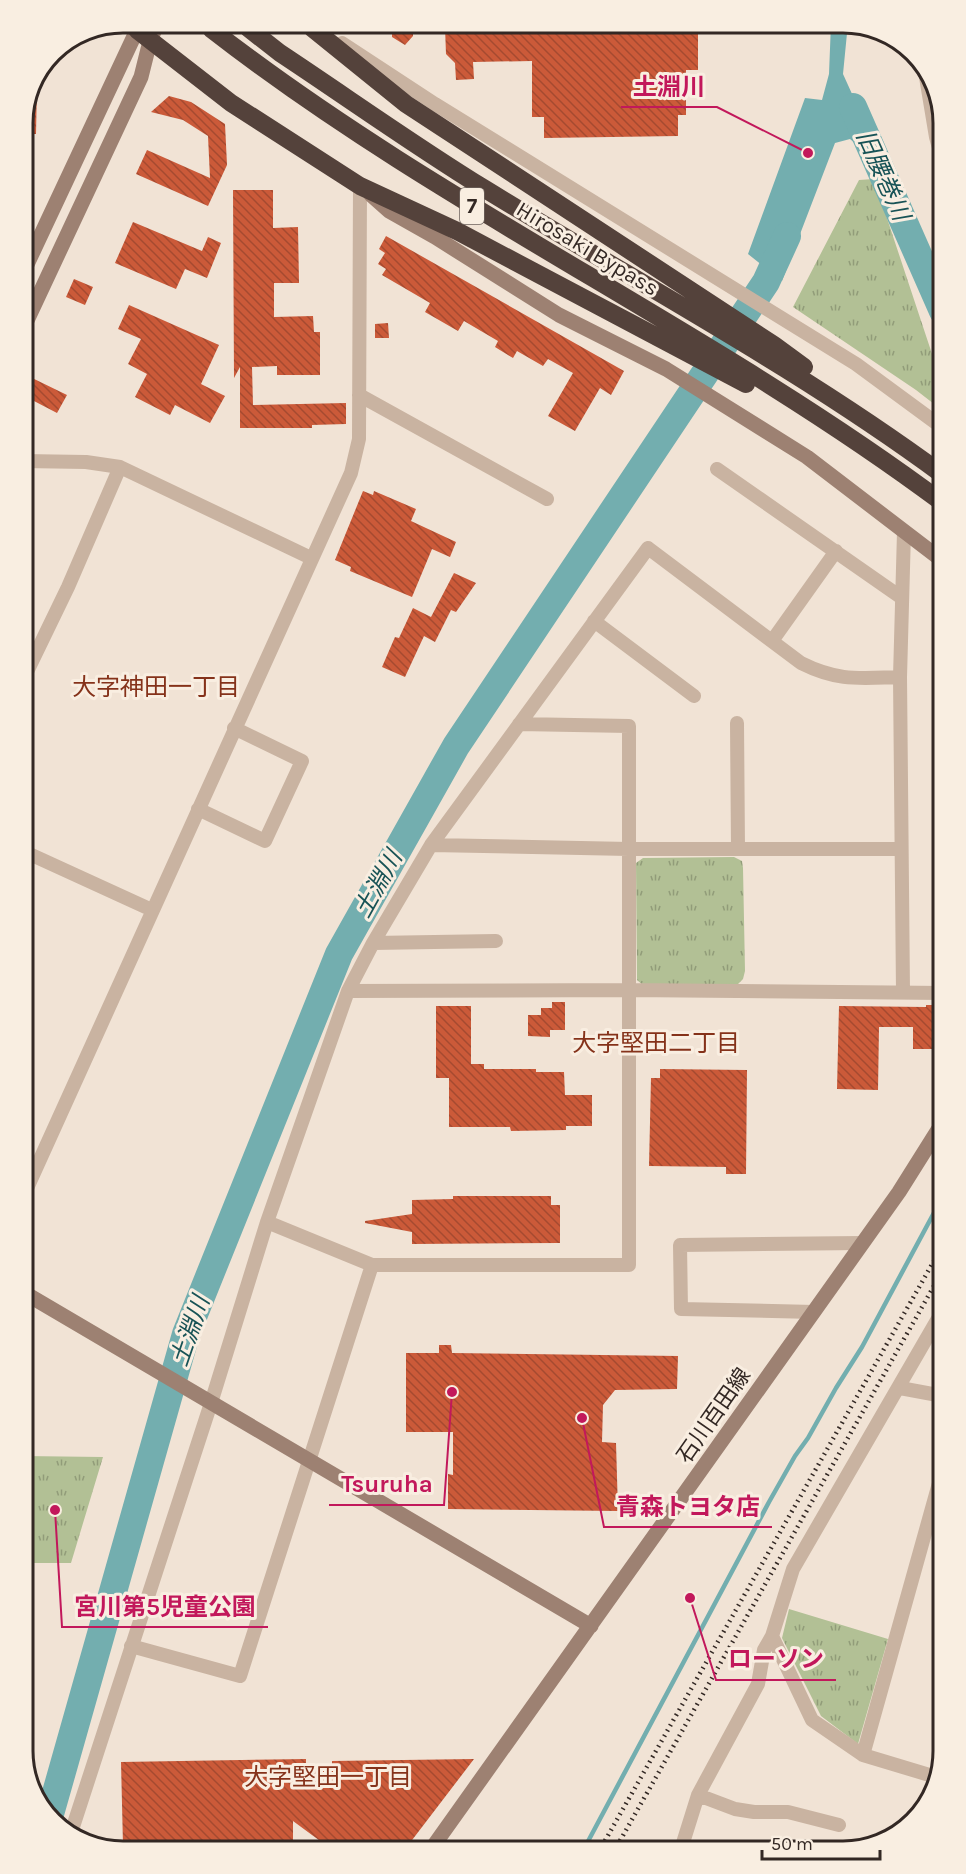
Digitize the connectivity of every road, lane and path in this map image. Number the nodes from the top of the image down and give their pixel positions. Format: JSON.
{"nodes":[{"id":1,"x":144,"y":33,"type":"edge"},
{"id":2,"x":145,"y":33,"type":"edge"},
{"id":3,"x":146,"y":33,"type":"edge"},
{"id":4,"x":216,"y":33,"type":"edge"},
{"id":5,"x":254,"y":33,"type":"edge"},
{"id":6,"x":318,"y":33,"type":"edge"},
{"id":7,"x":327,"y":33,"type":"edge"},
{"id":8,"x":360,"y":186,"type":"junction"},
{"id":9,"x":33,"y":253,"type":"edge"},
{"id":10,"x":700,"y":307,"type":"junction"},
{"id":11,"x":33,"y":308,"type":"edge"},
{"id":12,"x":681,"y":341,"type":"junction"},
{"id":13,"x":359,"y":395,"type":"junction"},
{"id":14,"x":933,"y":420,"type":"edge"},
{"id":15,"x":33,"y":461,"type":"edge"},
{"id":16,"x":120,"y":467,"type":"junction"},
{"id":17,"x":933,"y":467,"type":"edge"},
{"id":18,"x":717,"y":469,"type":"dead end"},
{"id":19,"x":933,"y":495,"type":"edge"},
{"id":20,"x":547,"y":499,"type":"dead end"},
{"id":21,"x":904,"y":532,"type":"junction"},
{"id":22,"x":836,"y":551,"type":"junction"},
{"id":23,"x":933,"y":553,"type":"edge"},
{"id":24,"x":311,"y":558,"type":"junction"},
{"id":25,"x":902,"y":598,"type":"junction"},
{"id":26,"x":594,"y":621,"type":"junction"},
{"id":27,"x":772,"y":641,"type":"junction"},
{"id":28,"x":33,"y":660,"type":"edge"},
{"id":29,"x":900,"y":677,"type":"junction"},
{"id":30,"x":694,"y":696,"type":"dead end"},
{"id":31,"x":737,"y":723,"type":"dead end"},
{"id":32,"x":519,"y":724,"type":"junction"},
{"id":33,"x":234,"y":728,"type":"junction"},
{"id":34,"x":198,"y":809,"type":"junction"},
{"id":35,"x":431,"y":845,"type":"junction"},
{"id":36,"x":629,"y":849,"type":"junction"},
{"id":37,"x":738,"y":849,"type":"junction"},
{"id":38,"x":901,"y":849,"type":"junction"},
{"id":39,"x":33,"y":856,"type":"edge"},
{"id":40,"x":152,"y":910,"type":"junction"},
{"id":41,"x":496,"y":941,"type":"dead end"},
{"id":42,"x":372,"y":943,"type":"junction"},
{"id":43,"x":630,"y":990,"type":"junction"},
{"id":44,"x":348,"y":991,"type":"junction"},
{"id":45,"x":903,"y":992,"type":"junction"},
{"id":46,"x":933,"y":993,"type":"edge"},
{"id":47,"x":933,"y":1141,"type":"edge"},
{"id":48,"x":33,"y":1173,"type":"edge"},
{"id":49,"x":267,"y":1222,"type":"junction"},
{"id":50,"x":862,"y":1243,"type":"junction"},
{"id":51,"x":372,"y":1265,"type":"junction"},
{"id":52,"x":33,"y":1298,"type":"edge"},
{"id":53,"x":813,"y":1312,"type":"junction"},
{"id":54,"x":933,"y":1330,"type":"edge"},
{"id":55,"x":900,"y":1388,"type":"junction"},
{"id":56,"x":933,"y":1394,"type":"edge"},
{"id":57,"x":208,"y":1401,"type":"junction"},
{"id":58,"x":309,"y":1459,"type":"junction"},
{"id":59,"x":933,"y":1508,"type":"edge"},
{"id":60,"x":591,"y":1626,"type":"junction"},
{"id":61,"x":772,"y":1636,"type":"junction"},
{"id":62,"x":131,"y":1646,"type":"junction"},
{"id":63,"x":864,"y":1755,"type":"junction"},
{"id":64,"x":930,"y":1775,"type":"edge"},
{"id":65,"x":698,"y":1796,"type":"junction"},
{"id":66,"x":839,"y":1825,"type":"dead end"},
{"id":67,"x":73,"y":1826,"type":"edge"},
{"id":68,"x":437,"y":1841,"type":"edge"},
{"id":69,"x":684,"y":1841,"type":"edge"}],
"edges":[{"from":1,"to":9,"type":"street"},
{"from":2,"to":11,"type":"street"},
{"from":3,"to":8,"type":"highway"},
{"from":4,"to":12,"type":"highway","name":"Hirosaki Bypass","number":"7"},
{"from":5,"to":10,"type":"highway","name":"Hirosaki Bypass","number":"7"},
{"from":6,"to":10,"type":"highway"},
{"from":7,"to":14,"type":"street"},
{"from":8,"to":12,"type":"highway"},
{"from":8,"to":13,"type":"street"},
{"from":8,"to":21,"type":"street"},
{"from":10,"to":17,"type":"highway"},
{"from":12,"to":19,"type":"highway"},
{"from":13,"to":20,"type":"street"},
{"from":13,"to":24,"type":"street"},
{"from":15,"to":16,"type":"street"},
{"from":16,"to":24,"type":"street"},
{"from":16,"to":28,"type":"street"},
{"from":18,"to":22,"type":"street"},
{"from":21,"to":23,"type":"street"},
{"from":21,"to":25,"type":"street"},
{"from":22,"to":25,"type":"street"},
{"from":22,"to":27,"type":"street"},
{"from":24,"to":33,"type":"street"},
{"from":25,"to":29,"type":"street"},
{"from":26,"to":27,"type":"street"},
{"from":26,"to":30,"type":"street"},
{"from":26,"to":32,"type":"street"},
{"from":27,"to":29,"type":"street"},
{"from":29,"to":38,"type":"street"},
{"from":31,"to":37,"type":"street"},
{"from":32,"to":35,"type":"street"},
{"from":32,"to":36,"type":"street"},
{"from":33,"to":34,"type":"street"},
{"from":33,"to":34,"type":"street"},
{"from":34,"to":40,"type":"street"},
{"from":35,"to":36,"type":"street"},
{"from":35,"to":42,"type":"street"},
{"from":36,"to":37,"type":"street"},
{"from":36,"to":43,"type":"street"},
{"from":37,"to":38,"type":"street"},
{"from":38,"to":45,"type":"street"},
{"from":39,"to":40,"type":"street"},
{"from":40,"to":48,"type":"street"},
{"from":41,"to":42,"type":"street"},
{"from":42,"to":44,"type":"street"},
{"from":43,"to":44,"type":"street"},
{"from":43,"to":45,"type":"street"},
{"from":43,"to":51,"type":"street"},
{"from":44,"to":49,"type":"street"},
{"from":45,"to":46,"type":"street"},
{"from":47,"to":50,"type":"street","name":"石川百田線"},
{"from":49,"to":51,"type":"street"},
{"from":49,"to":57,"type":"street"},
{"from":50,"to":53,"type":"street","name":"石川百田線"},
{"from":50,"to":53,"type":"street"},
{"from":51,"to":58,"type":"street"},
{"from":52,"to":57,"type":"street"},
{"from":53,"to":60,"type":"street","name":"石川百田線"},
{"from":54,"to":55,"type":"street"},
{"from":55,"to":56,"type":"street"},
{"from":55,"to":61,"type":"street"},
{"from":57,"to":58,"type":"street"},
{"from":57,"to":62,"type":"street"},
{"from":58,"to":60,"type":"street"},
{"from":58,"to":62,"type":"street"},
{"from":59,"to":63,"type":"street"},
{"from":60,"to":68,"type":"street","name":"石川百田線"},
{"from":61,"to":63,"type":"street"},
{"from":61,"to":65,"type":"street"},
{"from":62,"to":67,"type":"street"},
{"from":63,"to":64,"type":"street"},
{"from":65,"to":66,"type":"street"},
{"from":65,"to":69,"type":"street"}]}
